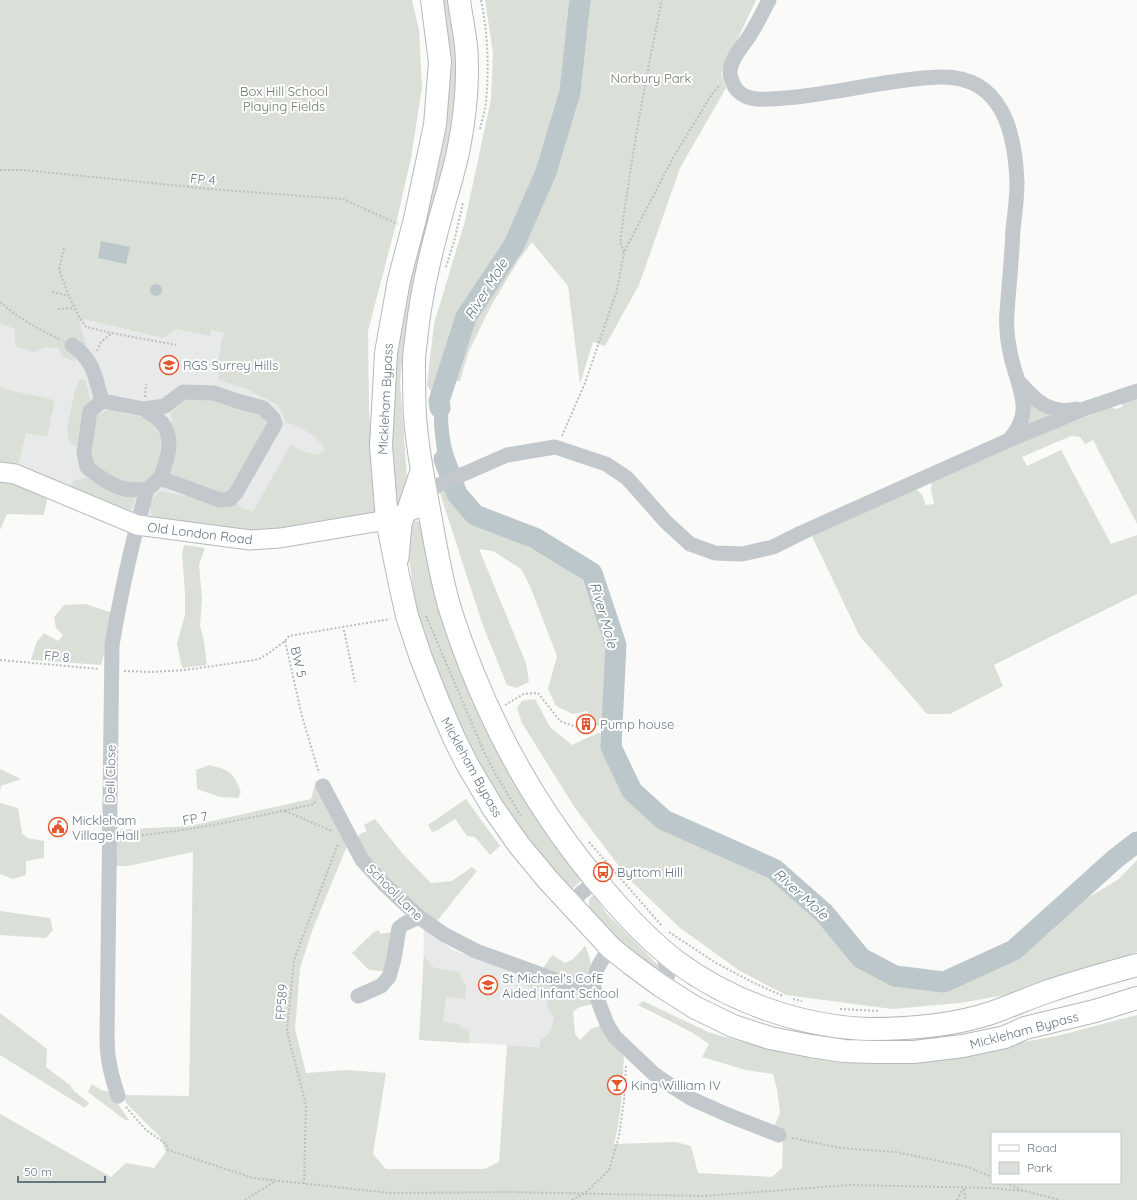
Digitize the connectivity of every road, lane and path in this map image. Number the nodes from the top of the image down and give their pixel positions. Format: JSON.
{"nodes":[{"id":1,"x":432,"y":0,"type":"edge"},
{"id":2,"x":459,"y":0,"type":"edge"},
{"id":3,"x":481,"y":0,"type":"edge"},
{"id":4,"x":662,"y":0,"type":"edge"},
{"id":5,"x":769,"y":0,"type":"edge"},
{"id":6,"x":730,"y":74,"type":"junction"},
{"id":7,"x":479,"y":133,"type":"dead end"},
{"id":8,"x":0,"y":170,"type":"edge"},
{"id":9,"x":464,"y":201,"type":"dead end"},
{"id":10,"x":399,"y":225,"type":"dead end"},
{"id":11,"x":64,"y":248,"type":"dead end"},
{"id":12,"x":624,"y":252,"type":"junction"},
{"id":13,"x":446,"y":268,"type":"dead end"},
{"id":14,"x":52,"y":292,"type":"dead end"},
{"id":15,"x":69,"y":296,"type":"junction"},
{"id":16,"x":0,"y":302,"type":"edge"},
{"id":17,"x":74,"y":308,"type":"junction"},
{"id":18,"x":58,"y":310,"type":"dead end"},
{"id":19,"x":112,"y":333,"type":"junction"},
{"id":20,"x":72,"y":345,"type":"joint"},
{"id":21,"x":176,"y":345,"type":"dead end"},
{"id":22,"x":90,"y":362,"type":"junction"},
{"id":23,"x":1019,"y":382,"type":"junction"},
{"id":24,"x":1137,"y":390,"type":"edge"},
{"id":25,"x":102,"y":401,"type":"junction"},
{"id":26,"x":144,"y":409,"type":"junction"},
{"id":27,"x":1084,"y":409,"type":"junction"},
{"id":28,"x":1009,"y":440,"type":"junction"},
{"id":29,"x":555,"y":447,"type":"junction"},
{"id":30,"x":422,"y":465,"type":"junction"},
{"id":31,"x":0,"y":472,"type":"edge"},
{"id":32,"x":160,"y":478,"type":"junction"},
{"id":33,"x":147,"y":490,"type":"junction"},
{"id":34,"x":431,"y":493,"type":"junction"},
{"id":35,"x":396,"y":517,"type":"junction"},
{"id":36,"x":137,"y":525,"type":"junction"},
{"id":37,"x":416,"y":616,"type":"junction"},
{"id":38,"x":343,"y":626,"type":"junction"},
{"id":39,"x":285,"y":641,"type":"junction"},
{"id":40,"x":0,"y":660,"type":"edge"},
{"id":41,"x":112,"y":670,"type":"junction"},
{"id":42,"x":355,"y":682,"type":"dead end"},
{"id":43,"x":504,"y":705,"type":"dead end"},
{"id":44,"x":576,"y":727,"type":"dead end"},
{"id":45,"x":323,"y":786,"type":"junction"},
{"id":46,"x":284,"y":811,"type":"junction"},
{"id":47,"x":524,"y":822,"type":"dead end"},
{"id":48,"x":344,"y":837,"type":"junction"},
{"id":49,"x":109,"y":838,"type":"junction"},
{"id":50,"x":588,"y":841,"type":"dead end"},
{"id":51,"x":596,"y":881,"type":"junction"},
{"id":52,"x":570,"y":904,"type":"junction"},
{"id":53,"x":419,"y":918,"type":"junction"},
{"id":54,"x":611,"y":948,"type":"junction"},
{"id":55,"x":662,"y":948,"type":"junction"},
{"id":56,"x":1137,"y":965,"type":"edge"},
{"id":57,"x":593,"y":982,"type":"junction"},
{"id":58,"x":661,"y":986,"type":"junction"},
{"id":59,"x":358,"y":996,"type":"dead end"},
{"id":60,"x":785,"y":997,"type":"dead end"},
{"id":61,"x":792,"y":998,"type":"dead end"},
{"id":62,"x":1137,"y":998,"type":"edge"},
{"id":63,"x":806,"y":1002,"type":"dead end"},
{"id":64,"x":835,"y":1008,"type":"dead end"},
{"id":65,"x":886,"y":1012,"type":"dead end"},
{"id":66,"x":626,"y":1064,"type":"dead end"},
{"id":67,"x":118,"y":1096,"type":"joint"},
{"id":68,"x":779,"y":1135,"type":"joint"},
{"id":69,"x":991,"y":1177,"type":"edge"},
{"id":70,"x":276,"y":1181,"type":"junction"},
{"id":71,"x":304,"y":1184,"type":"junction"},
{"id":72,"x":1008,"y":1184,"type":"edge"},
{"id":73,"x":963,"y":1188,"type":"junction"},
{"id":74,"x":1025,"y":1191,"type":"junction"},
{"id":75,"x":585,"y":1193,"type":"junction"},
{"id":76,"x":245,"y":1200,"type":"edge"},
{"id":77,"x":572,"y":1200,"type":"edge"},
{"id":78,"x":957,"y":1200,"type":"edge"},
{"id":79,"x":965,"y":1200,"type":"edge"},
{"id":80,"x":1060,"y":1200,"type":"edge"}],
"edges":[{"from":1,"to":35,"type":"highway","name":"Mickleham Bypass"},
{"from":2,"to":30,"type":"highway","name":"Mickleham Bypass"},
{"from":3,"to":7,"type":"path"},
{"from":4,"to":12,"type":"path"},
{"from":5,"to":6,"type":"street"},
{"from":6,"to":12,"type":"path"},
{"from":6,"to":23,"type":"street"},
{"from":8,"to":10,"type":"path","name":"FP 4"},
{"from":9,"to":13,"type":"path"},
{"from":11,"to":15,"type":"path"},
{"from":12,"to":29,"type":"path"},
{"from":14,"to":15,"type":"path"},
{"from":15,"to":17,"type":"path"},
{"from":16,"to":20,"type":"path"},
{"from":17,"to":18,"type":"path"},
{"from":17,"to":19,"type":"path"},
{"from":19,"to":21,"type":"path"},
{"from":19,"to":22,"type":"path"},
{"from":20,"to":22,"type":"street"},
{"from":22,"to":25,"type":"street"},
{"from":23,"to":27,"type":"street"},
{"from":23,"to":28,"type":"street"},
{"from":24,"to":27,"type":"street"},
{"from":25,"to":26,"type":"street"},
{"from":25,"to":33,"type":"street"},
{"from":26,"to":32,"type":"street"},
{"from":26,"to":32,"type":"street"},
{"from":27,"to":28,"type":"street"},
{"from":28,"to":29,"type":"street"},
{"from":29,"to":34,"type":"street"},
{"from":30,"to":34,"type":"highway","name":"Mickleham Bypass"},
{"from":30,"to":35,"type":"main road"},
{"from":31,"to":36,"type":"main road","name":"Old London Road"},
{"from":32,"to":33,"type":"street"},
{"from":33,"to":36,"type":"street","name":"Dell Close"},
{"from":34,"to":35,"type":"main road","name":"Old London Road"},
{"from":34,"to":51,"type":"highway","name":"Mickleham Bypass"},
{"from":35,"to":36,"type":"main road","name":"Old London Road"},
{"from":35,"to":37,"type":"highway","name":"Mickleham Bypass"},
{"from":36,"to":41,"type":"street","name":"Dell Close"},
{"from":37,"to":38,"type":"path","name":"BW 5"},
{"from":37,"to":47,"type":"path"},
{"from":37,"to":52,"type":"highway","name":"Mickleham Bypass"},
{"from":38,"to":39,"type":"path","name":"BW 5"},
{"from":38,"to":42,"type":"path"},
{"from":39,"to":41,"type":"path","name":"FP 8"},
{"from":39,"to":45,"type":"path","name":"BW 5"},
{"from":40,"to":41,"type":"path","name":"FP 8"},
{"from":41,"to":49,"type":"street","name":"Dell Close"},
{"from":43,"to":44,"type":"path"},
{"from":45,"to":46,"type":"path","name":"FP 7"},
{"from":45,"to":48,"type":"street","name":"School Lane"},
{"from":46,"to":48,"type":"path"},
{"from":46,"to":49,"type":"path","name":"FP 7"},
{"from":48,"to":53,"type":"street","name":"School Lane"},
{"from":48,"to":71,"type":"path","name":"FP589"},
{"from":49,"to":67,"type":"street","name":"Dell Close"},
{"from":50,"to":60,"type":"path"},
{"from":51,"to":52,"type":"street"},
{"from":51,"to":55,"type":"highway","name":"Mickleham Bypass"},
{"from":52,"to":54,"type":"highway","name":"Mickleham Bypass"},
{"from":53,"to":57,"type":"street","name":"School Lane"},
{"from":53,"to":59,"type":"street"},
{"from":54,"to":57,"type":"street"},
{"from":54,"to":58,"type":"highway","name":"Mickleham Bypass"},
{"from":55,"to":56,"type":"highway","name":"Mickleham Bypass"},
{"from":55,"to":58,"type":"street"},
{"from":57,"to":68,"type":"street"},
{"from":58,"to":62,"type":"highway","name":"Mickleham Bypass"},
{"from":61,"to":63,"type":"path"},
{"from":64,"to":65,"type":"path"},
{"from":66,"to":75,"type":"path"},
{"from":67,"to":70,"type":"path"},
{"from":68,"to":69,"type":"path"},
{"from":70,"to":71,"type":"path"},
{"from":70,"to":76,"type":"path"},
{"from":71,"to":75,"type":"path"},
{"from":72,"to":74,"type":"path"},
{"from":73,"to":74,"type":"path"},
{"from":73,"to":75,"type":"path"},
{"from":73,"to":78,"type":"path"},
{"from":73,"to":79,"type":"path"},
{"from":74,"to":80,"type":"path"},
{"from":75,"to":77,"type":"path"}]}
